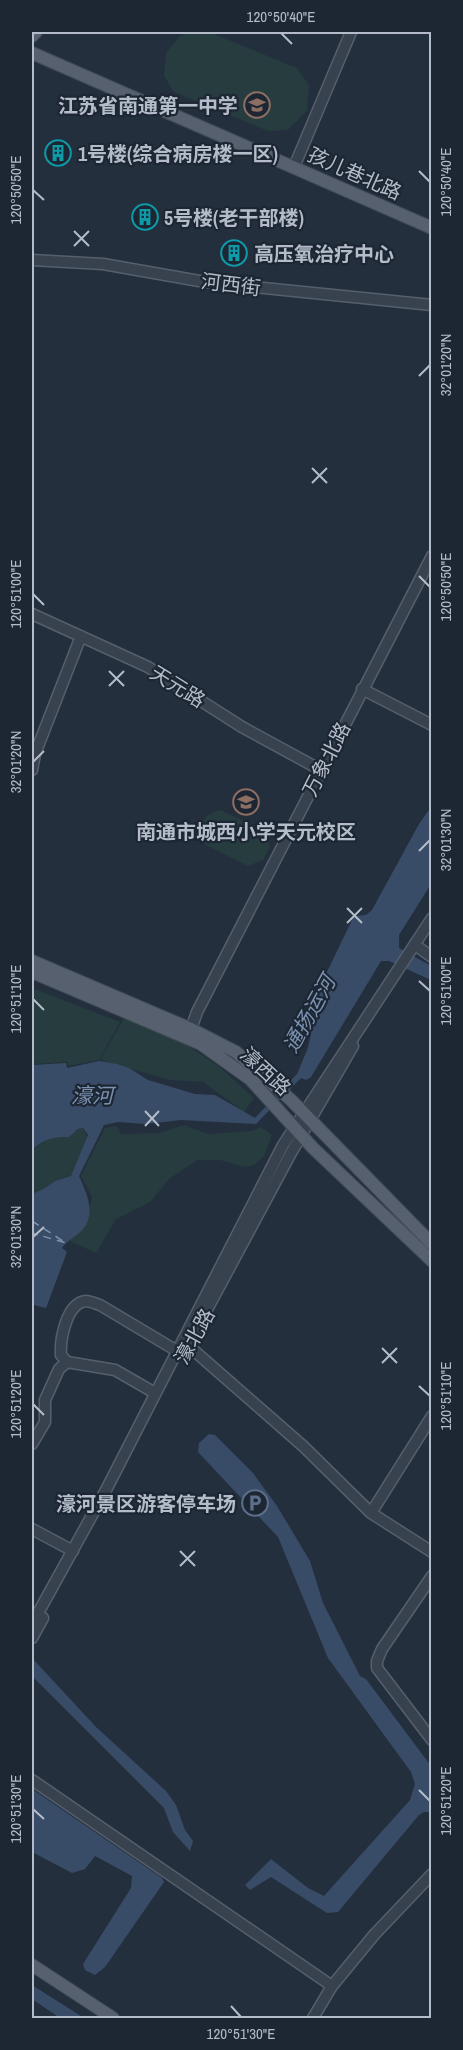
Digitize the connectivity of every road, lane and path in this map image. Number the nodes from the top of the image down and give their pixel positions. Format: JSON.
{"nodes":[{"id":1,"x":36,"y":32,"type":"edge"},
{"id":2,"x":351,"y":32,"type":"edge"},
{"id":3,"x":32,"y":36,"type":"edge"},
{"id":4,"x":32,"y":53,"type":"edge"},
{"id":5,"x":294,"y":167,"type":"junction"},
{"id":6,"x":432,"y":228,"type":"edge"},
{"id":7,"x":32,"y":260,"type":"edge"},
{"id":8,"x":432,"y":305,"type":"edge"},
{"id":9,"x":432,"y":556,"type":"edge"},
{"id":10,"x":32,"y":614,"type":"edge"},
{"id":11,"x":81,"y":636,"type":"junction"},
{"id":12,"x":362,"y":689,"type":"junction"},
{"id":13,"x":432,"y":725,"type":"edge"},
{"id":14,"x":32,"y":770,"type":"edge"},
{"id":15,"x":319,"y":770,"type":"junction"},
{"id":16,"x":432,"y":918,"type":"edge"},
{"id":17,"x":413,"y":947,"type":"junction"},
{"id":18,"x":432,"y":957,"type":"edge"},
{"id":19,"x":32,"y":961,"type":"edge"},
{"id":20,"x":32,"y":972,"type":"edge"},
{"id":21,"x":191,"y":1029,"type":"junction"},
{"id":22,"x":306,"y":1117,"type":"junction"},
{"id":23,"x":298,"y":1131,"type":"junction"},
{"id":24,"x":432,"y":1244,"type":"edge"},
{"id":25,"x":432,"y":1261,"type":"edge"},
{"id":26,"x":183,"y":1346,"type":"junction"},
{"id":27,"x":67,"y":1362,"type":"junction"},
{"id":28,"x":155,"y":1393,"type":"junction"},
{"id":29,"x":432,"y":1416,"type":"edge"},
{"id":30,"x":32,"y":1444,"type":"edge"},
{"id":31,"x":371,"y":1513,"type":"junction"},
{"id":32,"x":32,"y":1528,"type":"edge"},
{"id":33,"x":73,"y":1551,"type":"junction"},
{"id":34,"x":432,"y":1552,"type":"edge"},
{"id":35,"x":432,"y":1576,"type":"edge"},
{"id":36,"x":32,"y":1624,"type":"edge"},
{"id":37,"x":32,"y":1638,"type":"edge"},
{"id":38,"x":432,"y":1740,"type":"edge"},
{"id":39,"x":32,"y":1780,"type":"edge"},
{"id":40,"x":432,"y":1874,"type":"edge"},
{"id":41,"x":32,"y":1965,"type":"edge"},
{"id":42,"x":32,"y":1974,"type":"edge"},
{"id":43,"x":332,"y":1986,"type":"junction"},
{"id":44,"x":99,"y":2019,"type":"edge"},
{"id":45,"x":113,"y":2019,"type":"edge"},
{"id":46,"x":313,"y":2019,"type":"edge"}],
"edges":[{"from":1,"to":3,"type":"main road"},
{"from":2,"to":5,"type":"street"},
{"from":4,"to":5,"type":"main road","name":"孩儿巷北路"},
{"from":5,"to":6,"type":"main road","name":"孩儿巷北路"},
{"from":7,"to":8,"type":"street","name":"河西街"},
{"from":9,"to":12,"type":"street","name":"万象北路"},
{"from":10,"to":11,"type":"street","name":"天元路"},
{"from":11,"to":14,"type":"street"},
{"from":11,"to":15,"type":"street","name":"天元路"},
{"from":12,"to":13,"type":"street"},
{"from":12,"to":15,"type":"street","name":"万象北路"},
{"from":15,"to":21,"type":"street","name":"万象北路"},
{"from":16,"to":17,"type":"street","name":"濠北路"},
{"from":17,"to":18,"type":"street"},
{"from":17,"to":22,"type":"street","name":"濠北路"},
{"from":19,"to":21,"type":"main road","name":"濠西路"},
{"from":20,"to":23,"type":"main road","name":"濠西路"},
{"from":21,"to":22,"type":"main road","name":"濠西路"},
{"from":22,"to":23,"type":"street","name":"濠北路"},
{"from":22,"to":24,"type":"main road","name":"濠西路"},
{"from":23,"to":25,"type":"main road","name":"濠西路"},
{"from":23,"to":26,"type":"street","name":"濠北路"},
{"from":26,"to":27,"type":"street"},
{"from":26,"to":28,"type":"street","name":"濠北路"},
{"from":26,"to":31,"type":"street"},
{"from":26,"to":37,"type":"street","name":"濠北路"},
{"from":27,"to":28,"type":"street"},
{"from":27,"to":30,"type":"street"},
{"from":28,"to":33,"type":"street","name":"濠北路"},
{"from":29,"to":31,"type":"street"},
{"from":31,"to":34,"type":"street"},
{"from":32,"to":33,"type":"street"},
{"from":33,"to":36,"type":"street","name":"濠北路"},
{"from":35,"to":38,"type":"street"},
{"from":39,"to":43,"type":"street"},
{"from":40,"to":43,"type":"street"},
{"from":41,"to":45,"type":"main road"},
{"from":42,"to":44,"type":"main road"},
{"from":43,"to":46,"type":"street"}]}
